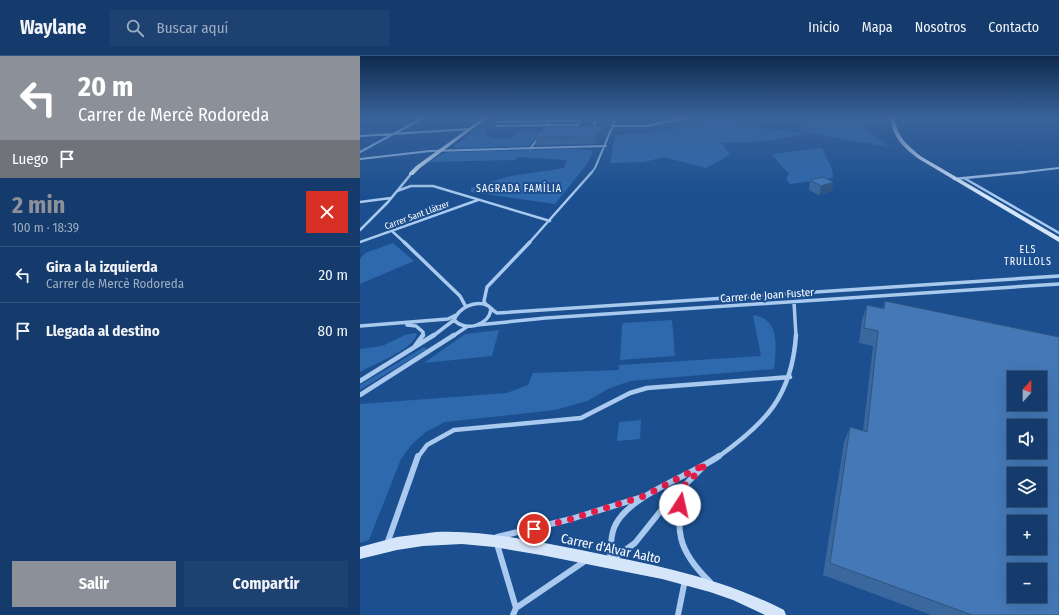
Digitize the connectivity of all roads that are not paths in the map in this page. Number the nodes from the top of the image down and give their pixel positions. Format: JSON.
{"nodes":[{"id":1,"x":375,"y":144,"type":"edge"},
{"id":2,"x":448,"y":144,"type":"edge"},
{"id":3,"x":534,"y":144,"type":"edge"},
{"id":4,"x":904,"y":144,"type":"edge"},
{"id":5,"x":606,"y":146,"type":"joint"},
{"id":6,"x":530,"y":149,"type":"junction"},
{"id":7,"x":440,"y":150,"type":"junction"},
{"id":8,"x":360,"y":152,"type":"edge"},
{"id":9,"x":360,"y":159,"type":"edge"},
{"id":10,"x":1059,"y":168,"type":"edge"},
{"id":11,"x":411,"y":174,"type":"joint"},
{"id":12,"x":962,"y":180,"type":"junction"},
{"id":13,"x":397,"y":191,"type":"junction"},
{"id":14,"x":391,"y":198,"type":"junction"},
{"id":15,"x":478,"y":200,"type":"junction"},
{"id":16,"x":360,"y":202,"type":"edge"},
{"id":17,"x":550,"y":221,"type":"junction"},
{"id":18,"x":360,"y":230,"type":"edge"},
{"id":19,"x":393,"y":232,"type":"junction"},
{"id":20,"x":1059,"y":233,"type":"edge"},
{"id":21,"x":1059,"y":240,"type":"edge"},
{"id":22,"x":360,"y":242,"type":"edge"},
{"id":23,"x":1059,"y":276,"type":"edge"},
{"id":24,"x":1059,"y":284,"type":"edge"},
{"id":25,"x":794,"y":302,"type":"junction"},
{"id":26,"x":486,"y":305,"type":"junction"},
{"id":27,"x":466,"y":307,"type":"junction"},
{"id":28,"x":491,"y":309,"type":"junction"},
{"id":29,"x":456,"y":315,"type":"junction"},
{"id":30,"x":454,"y":320,"type":"junction"},
{"id":31,"x":401,"y":324,"type":"junction"},
{"id":32,"x":477,"y":324,"type":"junction"},
{"id":33,"x":360,"y":326,"type":"edge"},
{"id":34,"x":468,"y":326,"type":"junction"},
{"id":35,"x":407,"y":353,"type":"junction"},
{"id":36,"x":790,"y":377,"type":"junction"},
{"id":37,"x":360,"y":381,"type":"edge"},
{"id":38,"x":360,"y":395,"type":"edge"},
{"id":39,"x":706,"y":464,"type":"junction"},
{"id":40,"x":684,"y":486,"type":"junction"},
{"id":41,"x":644,"y":496,"type":"junction"},
{"id":42,"x":480,"y":540,"type":"junction"},
{"id":43,"x":496,"y":542,"type":"junction"},
{"id":44,"x":386,"y":547,"type":"junction"},
{"id":45,"x":360,"y":553,"type":"edge"},
{"id":46,"x":589,"y":558,"type":"junction"},
{"id":47,"x":610,"y":561,"type":"junction"},
{"id":48,"x":685,"y":580,"type":"junction"},
{"id":49,"x":717,"y":588,"type":"junction"},
{"id":50,"x":514,"y":612,"type":"edge"},
{"id":51,"x":678,"y":615,"type":"edge"},
{"id":52,"x":779,"y":615,"type":"edge"}],
"edges":[{"from":1,"to":8,"type":"street"},
{"from":2,"to":7,"type":"street"},
{"from":3,"to":6,"type":"street"},
{"from":4,"to":12,"type":"street"},
{"from":5,"to":6,"type":"street"},
{"from":5,"to":17,"type":"street"},
{"from":6,"to":7,"type":"street"},
{"from":7,"to":9,"type":"street"},
{"from":7,"to":11,"type":"street"},
{"from":10,"to":12,"type":"street"},
{"from":11,"to":13,"type":"street"},
{"from":12,"to":20,"type":"street"},
{"from":12,"to":21,"type":"street"},
{"from":13,"to":14,"type":"street"},
{"from":13,"to":15,"type":"street"},
{"from":14,"to":16,"type":"street"},
{"from":14,"to":18,"type":"street"},
{"from":15,"to":17,"type":"street"},
{"from":15,"to":19,"type":"street","name":"Carrer Sant Llàtzer"},
{"from":17,"to":26,"type":"street"},
{"from":19,"to":22,"type":"street","name":"Carrer Sant Llàtzer"},
{"from":19,"to":27,"type":"street"},
{"from":23,"to":28,"type":"street","name":"Carrer de Joan Fuster"},
{"from":24,"to":25,"type":"street","name":"Carrer de Joan Fuster"},
{"from":25,"to":32,"type":"street","name":"Carrer de Joan Fuster"},
{"from":25,"to":36,"type":"street"},
{"from":26,"to":27,"type":"street"},
{"from":26,"to":28,"type":"street"},
{"from":27,"to":29,"type":"street"},
{"from":28,"to":32,"type":"street"},
{"from":29,"to":30,"type":"street"},
{"from":29,"to":31,"type":"street"},
{"from":30,"to":34,"type":"street"},
{"from":30,"to":35,"type":"street"},
{"from":31,"to":33,"type":"street"},
{"from":31,"to":35,"type":"street"},
{"from":32,"to":34,"type":"street","name":"Carrer de Joan Fuster"},
{"from":34,"to":38,"type":"street"},
{"from":35,"to":37,"type":"street"},
{"from":36,"to":39,"type":"street"},
{"from":36,"to":44,"type":"street"},
{"from":39,"to":40,"type":"street"},
{"from":39,"to":41,"type":"street"},
{"from":40,"to":47,"type":"street"},
{"from":40,"to":49,"type":"street"},
{"from":41,"to":42,"type":"street"},
{"from":41,"to":47,"type":"street"},
{"from":42,"to":43,"type":"street","name":"Carrer d'Alvar Aalto"},
{"from":42,"to":44,"type":"street","name":"Carrer d'Alvar Aalto"},
{"from":43,"to":46,"type":"street","name":"Carrer d'Alvar Aalto"},
{"from":43,"to":50,"type":"street"},
{"from":44,"to":45,"type":"street","name":"Carrer d'Alvar Aalto"},
{"from":46,"to":47,"type":"street","name":"Carrer d'Alvar Aalto"},
{"from":46,"to":50,"type":"street"},
{"from":47,"to":48,"type":"street","name":"Carrer d'Alvar Aalto"},
{"from":48,"to":49,"type":"street","name":"Carrer d'Alvar Aalto"},
{"from":48,"to":51,"type":"street"},
{"from":49,"to":52,"type":"street","name":"Carrer d'Alvar Aalto"}]}
